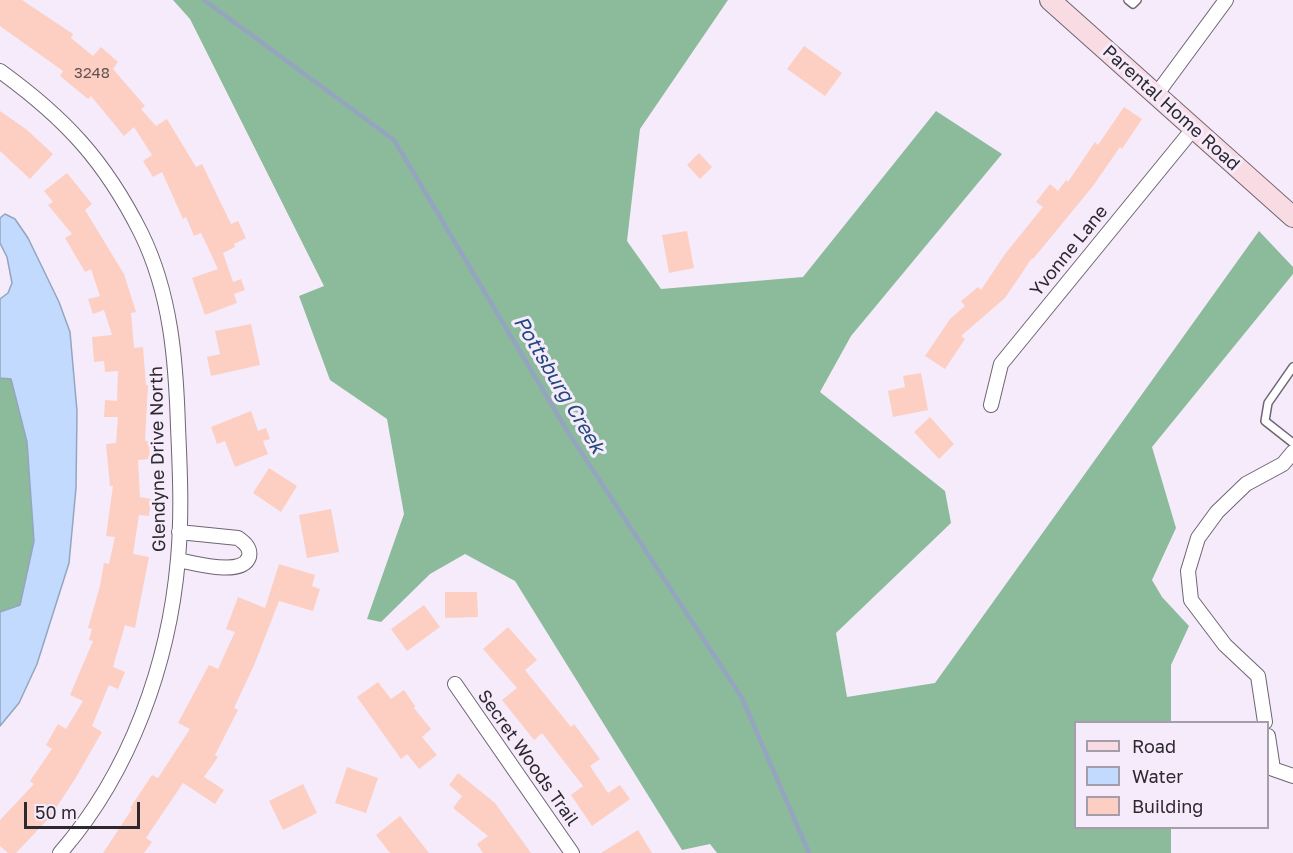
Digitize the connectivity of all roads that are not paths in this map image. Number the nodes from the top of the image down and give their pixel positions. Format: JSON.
{"nodes":[{"id":1,"x":1050,"y":0,"type":"edge"},
{"id":2,"x":1128,"y":0,"type":"edge"},
{"id":3,"x":1137,"y":0,"type":"edge"},
{"id":4,"x":1226,"y":0,"type":"edge"},
{"id":5,"x":0,"y":70,"type":"edge"},
{"id":6,"x":1156,"y":96,"type":"junction"},
{"id":7,"x":1193,"y":129,"type":"junction"},
{"id":8,"x":1293,"y":217,"type":"edge"},
{"id":9,"x":1293,"y":367,"type":"edge"},
{"id":10,"x":991,"y":405,"type":"dead end"},
{"id":11,"x":1293,"y":443,"type":"edge"},
{"id":12,"x":1293,"y":452,"type":"edge"},
{"id":13,"x":179,"y":532,"type":"junction"},
{"id":14,"x":178,"y":560,"type":"junction"},
{"id":15,"x":455,"y":684,"type":"dead end"},
{"id":16,"x":1265,"y":721,"type":"edge"},
{"id":17,"x":1269,"y":743,"type":"edge"},
{"id":18,"x":1293,"y":776,"type":"edge"},
{"id":19,"x":60,"y":853,"type":"edge"},
{"id":20,"x":572,"y":853,"type":"edge"}],
"edges":[{"from":1,"to":6,"type":"main road","name":"Parental Home Road"},
{"from":2,"to":3,"type":"lane"},
{"from":4,"to":6,"type":"street"},
{"from":5,"to":13,"type":"street","name":"Glendyne Drive North"},
{"from":6,"to":7,"type":"main road","name":"Parental Home Road"},
{"from":7,"to":8,"type":"main road","name":"Parental Home Road"},
{"from":7,"to":10,"type":"street","name":"Yvonne Lane"},
{"from":9,"to":11,"type":"lane"},
{"from":12,"to":16,"type":"street"},
{"from":13,"to":14,"type":"street","name":"Glendyne Drive North"},
{"from":13,"to":14,"type":"street"},
{"from":14,"to":19,"type":"street","name":"Glendyne Drive North"},
{"from":15,"to":20,"type":"street","name":"Secret Woods Trail"},
{"from":17,"to":18,"type":"street"}]}
